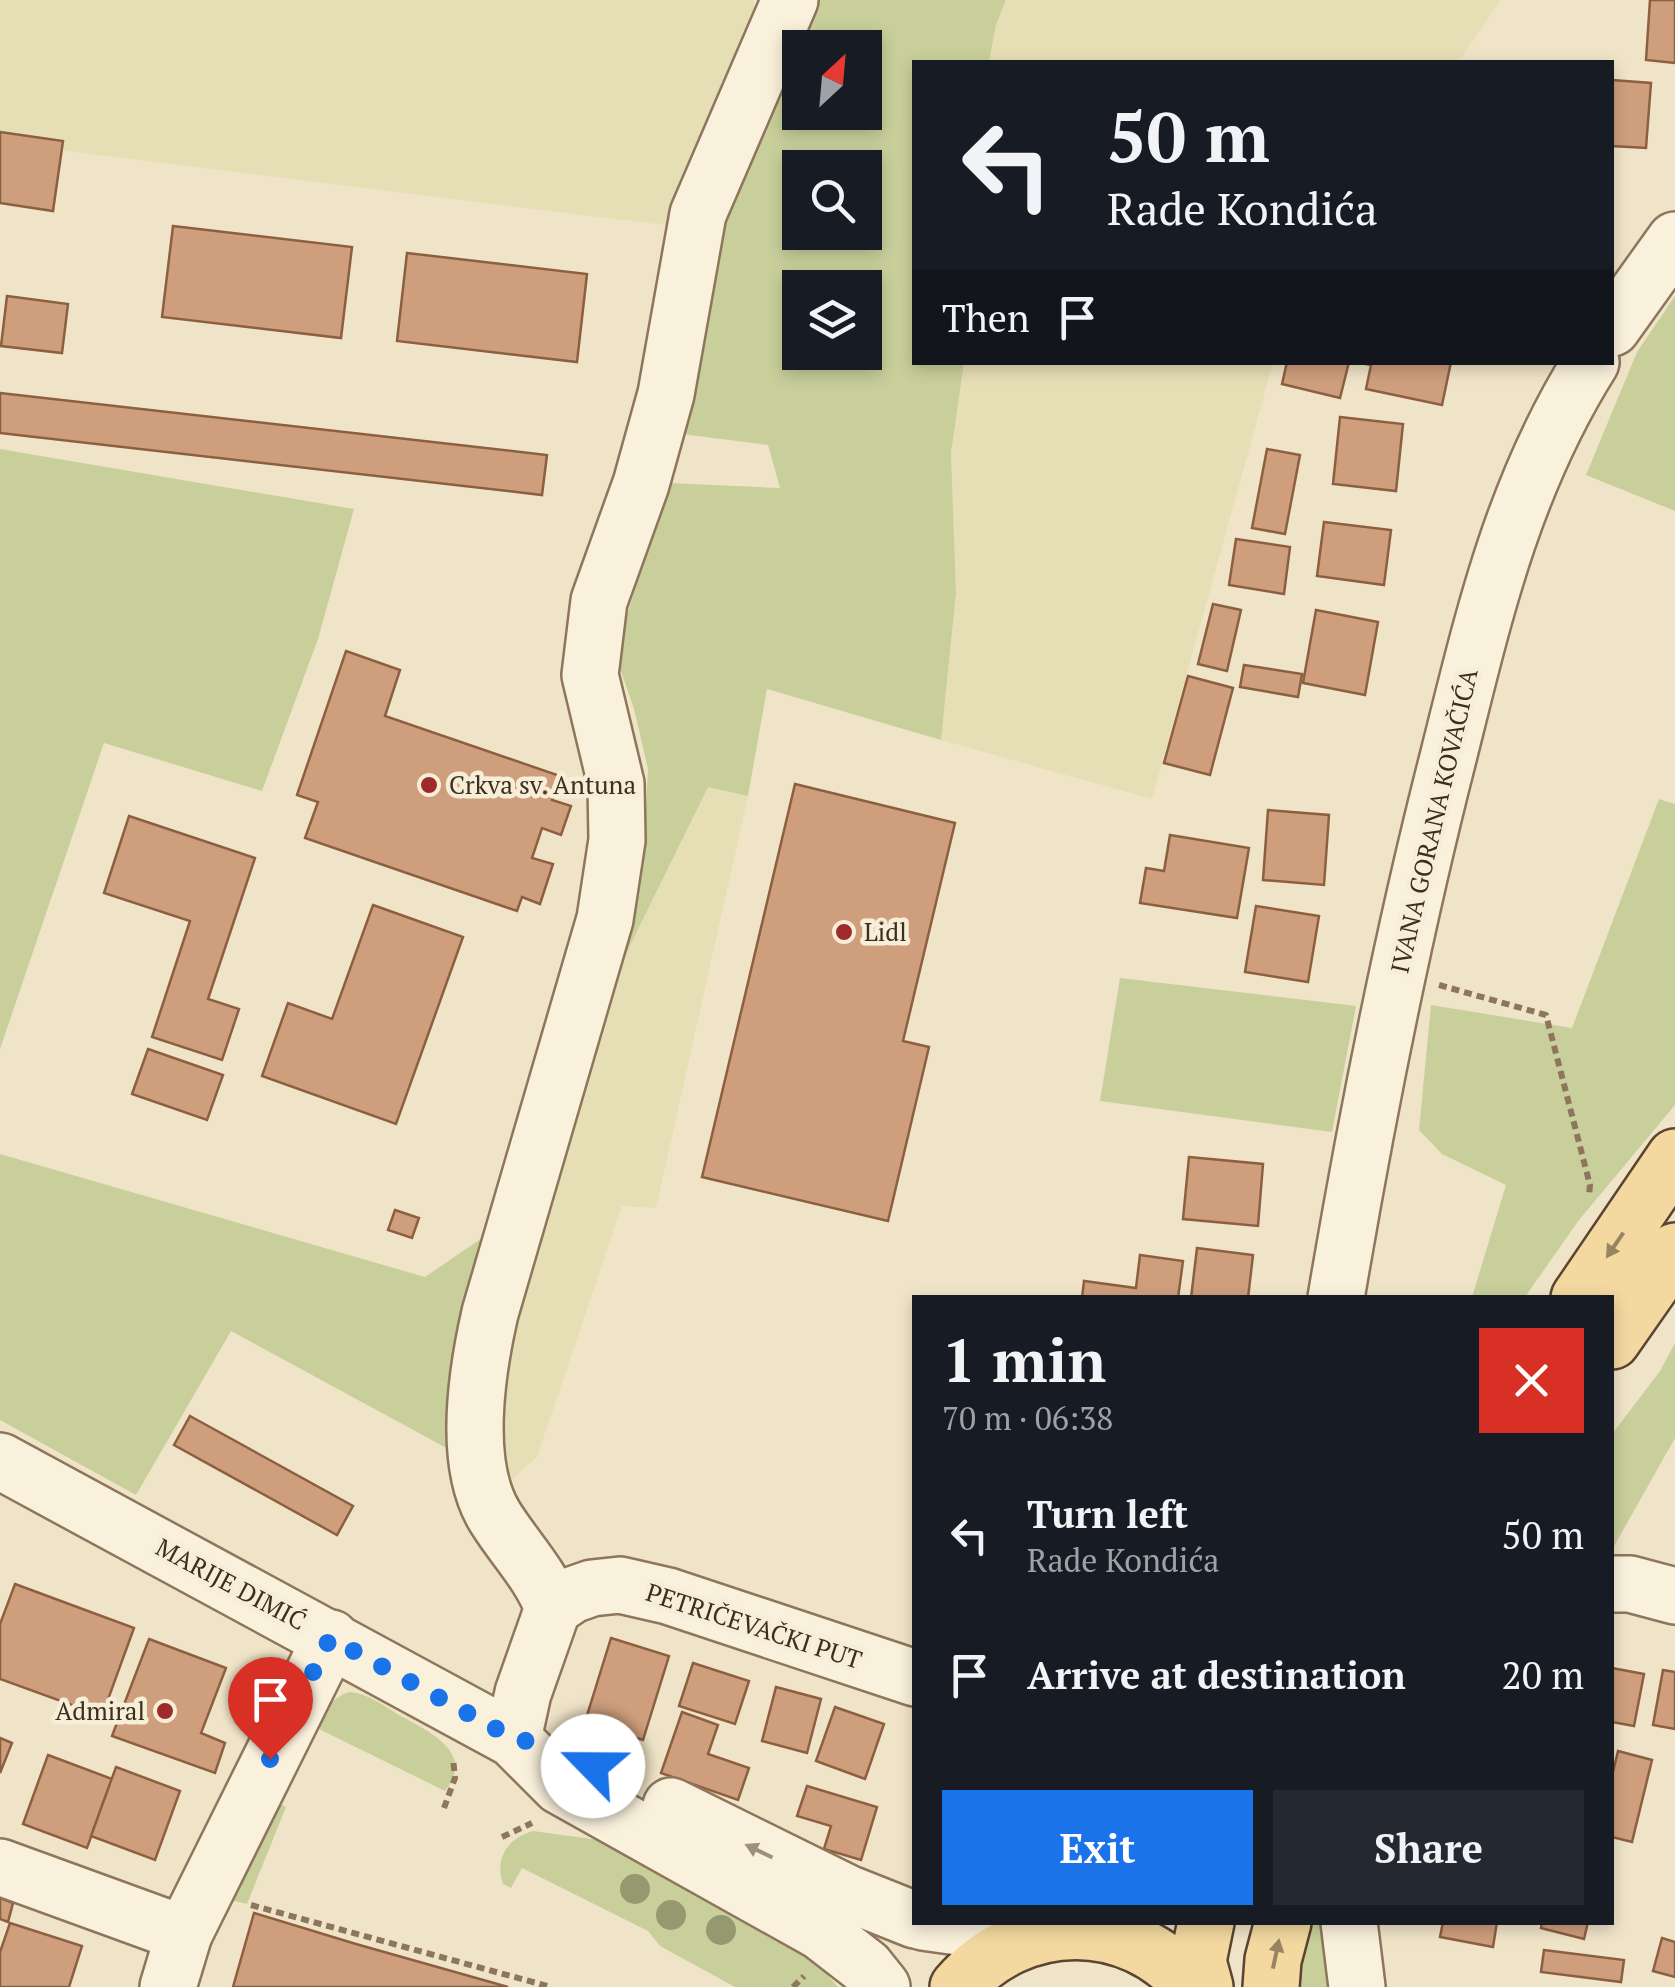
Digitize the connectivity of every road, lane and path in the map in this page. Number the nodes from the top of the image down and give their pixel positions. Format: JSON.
{"nodes":[{"id":1,"x":790,"y":0,"type":"edge"},
{"id":2,"x":1675,"y":240,"type":"edge"},
{"id":3,"x":1614,"y":325,"type":"edge"},
{"id":4,"x":1589,"y":365,"type":"edge"},
{"id":5,"x":1398,"y":972,"type":"junction"},
{"id":6,"x":1675,"y":1157,"type":"edge"},
{"id":7,"x":1588,"y":1208,"type":"dead end"},
{"id":8,"x":1675,"y":1251,"type":"edge"},
{"id":9,"x":1337,"y":1295,"type":"edge"},
{"id":10,"x":1581,"y":1295,"type":"edge"},
{"id":11,"x":1614,"y":1338,"type":"edge"},
{"id":12,"x":0,"y":1462,"type":"edge"},
{"id":13,"x":1614,"y":1584,"type":"edge"},
{"id":14,"x":1675,"y":1596,"type":"edge"},
{"id":15,"x":553,"y":1608,"type":"junction"},
{"id":16,"x":330,"y":1638,"type":"junction"},
{"id":17,"x":912,"y":1677,"type":"edge"},
{"id":18,"x":513,"y":1738,"type":"junction"},
{"id":19,"x":0,"y":1868,"type":"edge"},
{"id":20,"x":280,"y":1904,"type":"dead end"},
{"id":21,"x":912,"y":1919,"type":"edge"},
{"id":22,"x":978,"y":1925,"type":"edge"},
{"id":23,"x":1205,"y":1925,"type":"edge"},
{"id":24,"x":1282,"y":1925,"type":"edge"},
{"id":25,"x":1348,"y":1925,"type":"edge"},
{"id":26,"x":1070,"y":1930,"type":"edge"},
{"id":27,"x":184,"y":1934,"type":"junction"},
{"id":28,"x":168,"y":1987,"type":"edge"},
{"id":29,"x":551,"y":1987,"type":"edge"},
{"id":30,"x":882,"y":1987,"type":"edge"},
{"id":31,"x":958,"y":1987,"type":"edge"},
{"id":32,"x":1192,"y":1987,"type":"edge"},
{"id":33,"x":1205,"y":1987,"type":"edge"},
{"id":34,"x":1271,"y":1987,"type":"edge"},
{"id":35,"x":1357,"y":1987,"type":"edge"}],
"edges":[{"from":1,"to":15,"type":"street"},
{"from":2,"to":3,"type":"street"},
{"from":4,"to":5,"type":"street","name":"IVANA GORANA KOVAČIĆA"},
{"from":5,"to":7,"type":"path"},
{"from":5,"to":9,"type":"street","name":"IVANA GORANA KOVAČIĆA"},
{"from":6,"to":10,"type":"main road","one_way":true},
{"from":8,"to":11,"type":"main road"},
{"from":12,"to":16,"type":"street","name":"MARIJE DIMIĆ"},
{"from":13,"to":14,"type":"street"},
{"from":15,"to":17,"type":"street","name":"PETRIČEVAČKI PUT"},
{"from":15,"to":18,"type":"street"},
{"from":16,"to":18,"type":"street","name":"MARIJE DIMIĆ"},
{"from":16,"to":27,"type":"street"},
{"from":21,"to":18,"type":"street","name":"MARIJE DIMIĆ","one_way":true},
{"from":18,"to":30,"type":"street","name":"MARIJE DIMIĆ"},
{"from":19,"to":27,"type":"street"},
{"from":20,"to":29,"type":"path"},
{"from":22,"to":26,"type":"street"},
{"from":23,"to":33,"type":"main road"},
{"from":34,"to":24,"type":"main road","one_way":true},
{"from":25,"to":35,"type":"street"},
{"from":26,"to":31,"type":"main road"},
{"from":26,"to":32,"type":"main road"},
{"from":27,"to":28,"type":"street"}]}
